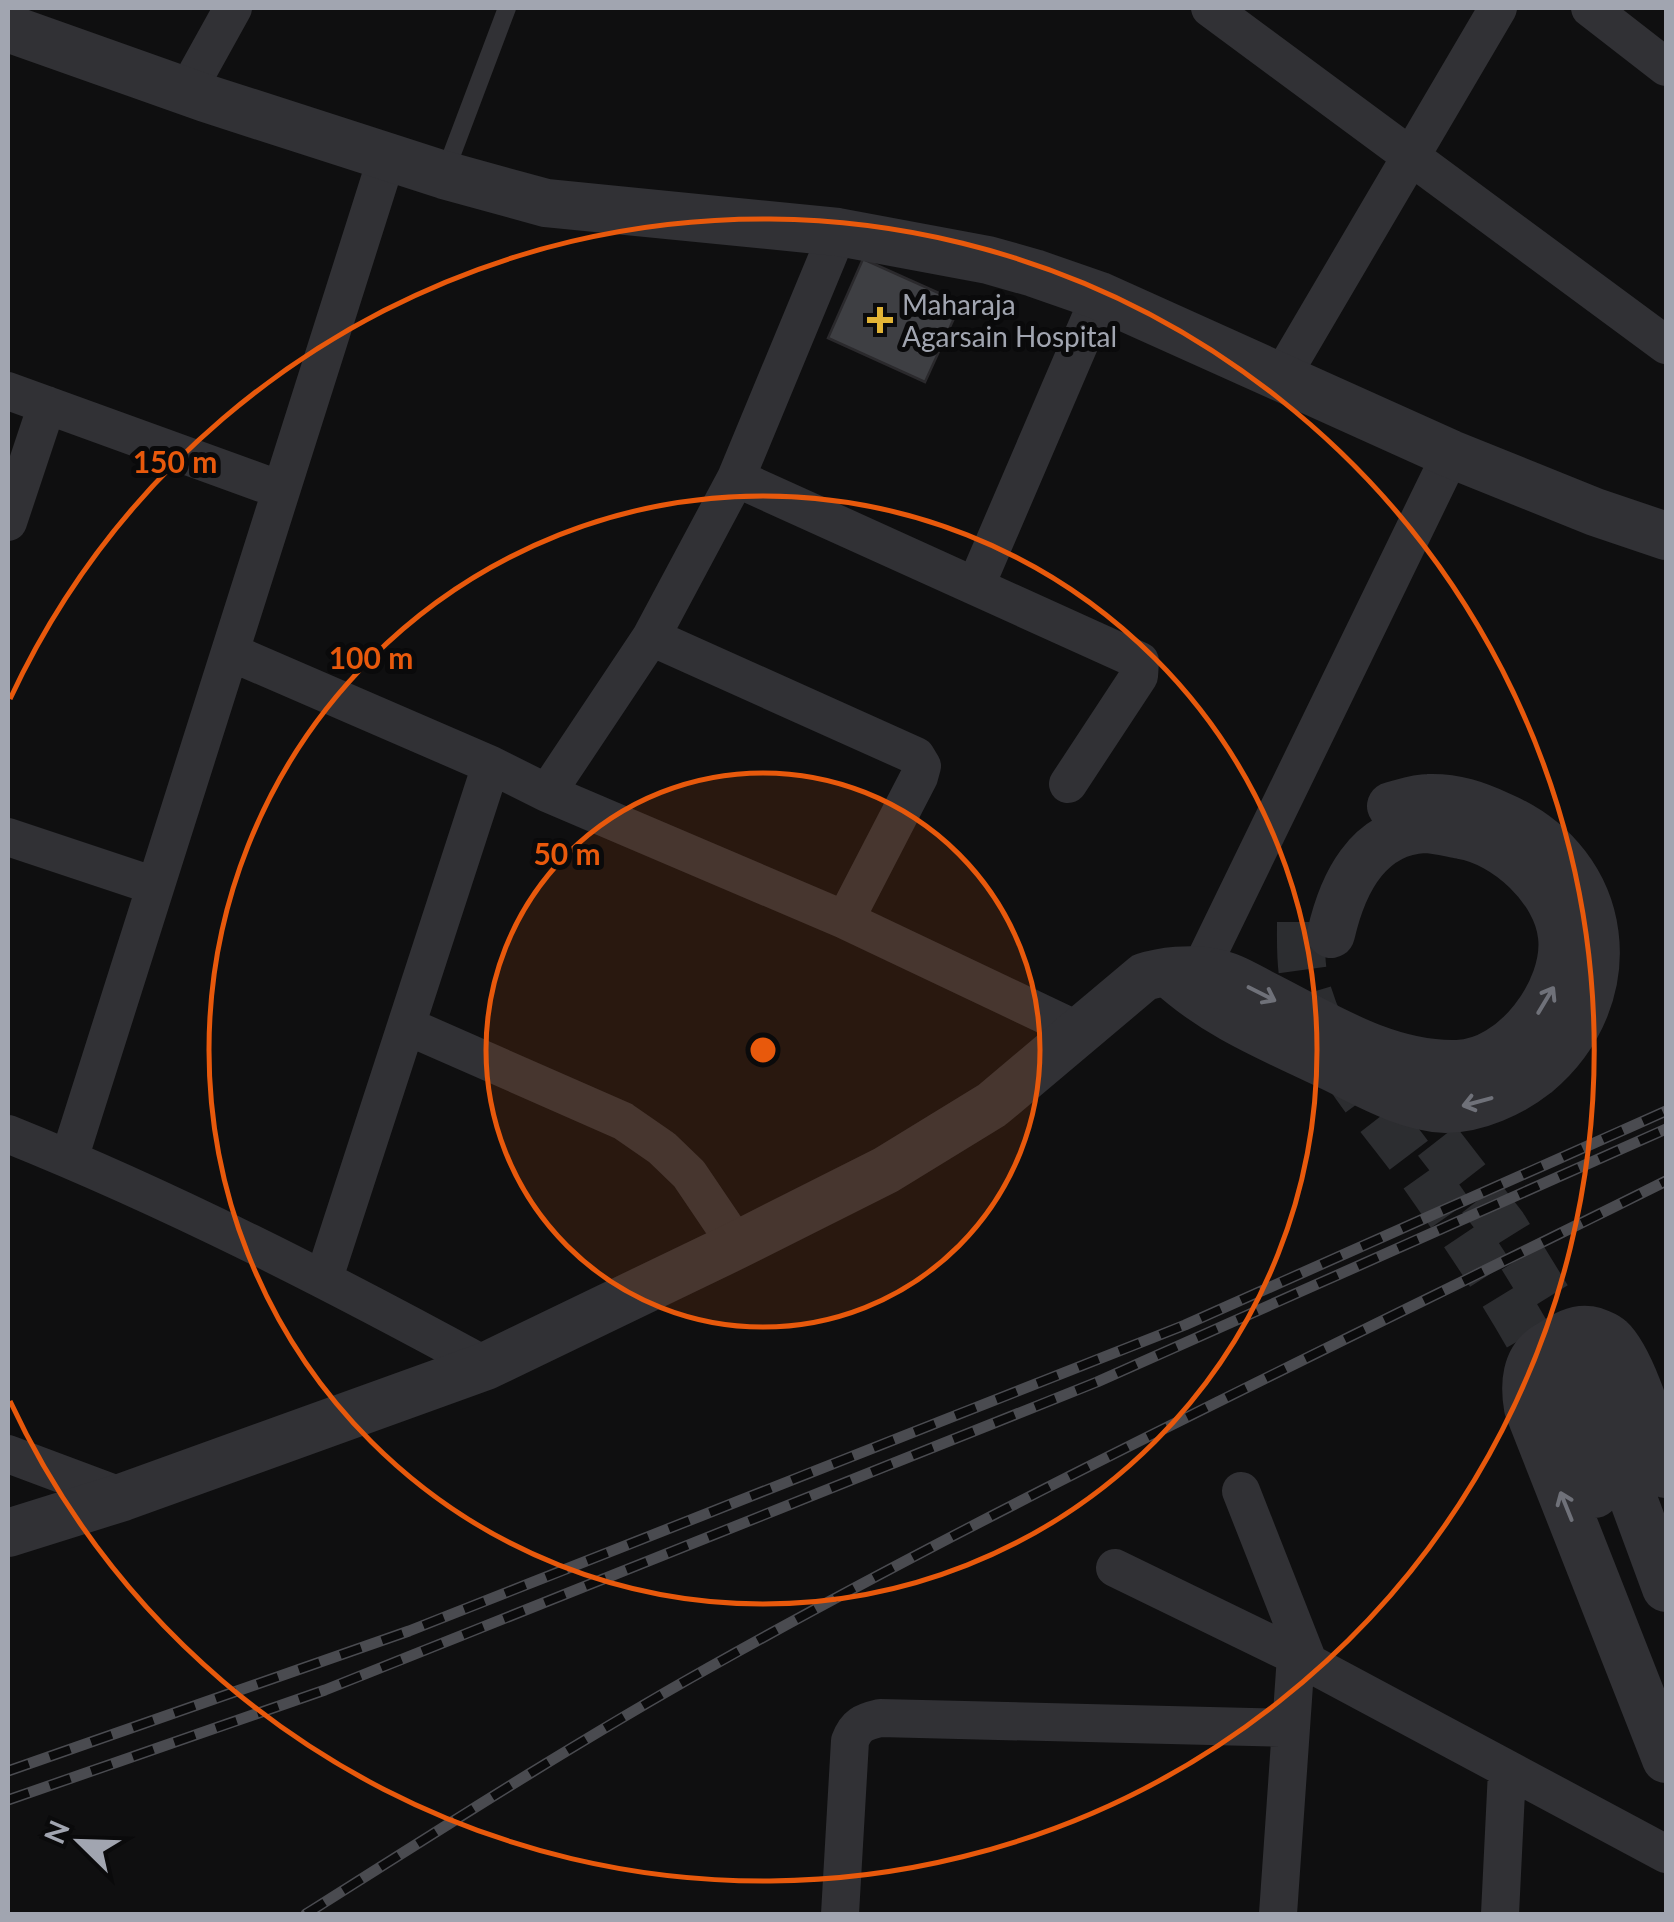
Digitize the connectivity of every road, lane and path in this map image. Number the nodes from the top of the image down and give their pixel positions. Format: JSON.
{"nodes":[{"id":1,"x":233,"y":8,"type":"edge"},
{"id":2,"x":508,"y":8,"type":"edge"},
{"id":3,"x":1210,"y":8,"type":"edge"},
{"id":4,"x":1498,"y":8,"type":"edge"},
{"id":5,"x":1590,"y":8,"type":"edge"},
{"id":6,"x":8,"y":28,"type":"edge"},
{"id":7,"x":1666,"y":67,"type":"edge"},
{"id":8,"x":187,"y":92,"type":"junction"},
{"id":9,"x":1410,"y":155,"type":"junction"},
{"id":10,"x":387,"y":157,"type":"junction"},
{"id":11,"x":444,"y":175,"type":"junction"},
{"id":12,"x":838,"y":232,"type":"junction"},
{"id":13,"x":1100,"y":296,"type":"junction"},
{"id":14,"x":1666,"y":345,"type":"edge"},
{"id":15,"x":1280,"y":379,"type":"junction"},
{"id":16,"x":8,"y":391,"type":"edge"},
{"id":17,"x":47,"y":405,"type":"junction"},
{"id":18,"x":1451,"y":454,"type":"junction"},
{"id":19,"x":736,"y":478,"type":"junction"},
{"id":20,"x":282,"y":490,"type":"junction"},
{"id":21,"x":8,"y":522,"type":"edge"},
{"id":22,"x":1666,"y":536,"type":"edge"},
{"id":23,"x":976,"y":585,"type":"junction"},
{"id":24,"x":650,"y":636,"type":"junction"},
{"id":25,"x":230,"y":652,"type":"junction"},
{"id":26,"x":491,"y":765,"type":"junction"},
{"id":27,"x":1068,"y":784,"type":"dead end"},
{"id":28,"x":547,"y":792,"type":"junction"},
{"id":29,"x":8,"y":837,"type":"edge"},
{"id":30,"x":155,"y":886,"type":"junction"},
{"id":31,"x":845,"y":920,"type":"junction"},
{"id":32,"x":1316,"y":928,"type":"tunnel mouth"},
{"id":33,"x":1186,"y":978,"type":"junction"},
{"id":34,"x":406,"y":1026,"type":"junction"},
{"id":35,"x":1081,"y":1032,"type":"junction"},
{"id":36,"x":8,"y":1134,"type":"edge"},
{"id":37,"x":69,"y":1159,"type":"junction"},
{"id":38,"x":737,"y":1244,"type":"junction"},
{"id":39,"x":324,"y":1278,"type":"junction"},
{"id":40,"x":486,"y":1366,"type":"junction"},
{"id":41,"x":8,"y":1454,"type":"edge"},
{"id":42,"x":1666,"y":1474,"type":"edge"},
{"id":43,"x":1241,"y":1491,"type":"dead end"},
{"id":44,"x":123,"y":1497,"type":"junction"},
{"id":45,"x":8,"y":1533,"type":"edge"},
{"id":46,"x":1115,"y":1568,"type":"dead end"},
{"id":47,"x":1666,"y":1588,"type":"edge"},
{"id":48,"x":1302,"y":1660,"type":"junction"},
{"id":49,"x":1666,"y":1684,"type":"edge"},
{"id":50,"x":1289,"y":1728,"type":"junction"},
{"id":51,"x":1666,"y":1759,"type":"edge"},
{"id":52,"x":1507,"y":1772,"type":"junction"},
{"id":53,"x":1666,"y":1854,"type":"edge"},
{"id":54,"x":840,"y":1914,"type":"edge"},
{"id":55,"x":1278,"y":1914,"type":"edge"},
{"id":56,"x":1500,"y":1914,"type":"edge"}],
"edges":[{"from":1,"to":8,"type":"street"},
{"from":2,"to":11,"type":"lane"},
{"from":3,"to":9,"type":"street"},
{"from":4,"to":9,"type":"street"},
{"from":5,"to":7,"type":"street"},
{"from":6,"to":8,"type":"street"},
{"from":8,"to":10,"type":"street"},
{"from":9,"to":14,"type":"street"},
{"from":9,"to":15,"type":"street"},
{"from":10,"to":11,"type":"street"},
{"from":10,"to":20,"type":"street"},
{"from":11,"to":12,"type":"street"},
{"from":12,"to":13,"type":"street"},
{"from":12,"to":19,"type":"street"},
{"from":13,"to":15,"type":"street"},
{"from":13,"to":23,"type":"street"},
{"from":15,"to":18,"type":"street"},
{"from":16,"to":17,"type":"street"},
{"from":17,"to":20,"type":"street"},
{"from":17,"to":21,"type":"street"},
{"from":18,"to":22,"type":"street"},
{"from":18,"to":33,"type":"street"},
{"from":19,"to":23,"type":"street"},
{"from":19,"to":24,"type":"street"},
{"from":20,"to":25,"type":"street"},
{"from":23,"to":27,"type":"street"},
{"from":24,"to":28,"type":"street"},
{"from":24,"to":31,"type":"street"},
{"from":25,"to":26,"type":"street"},
{"from":25,"to":30,"type":"street"},
{"from":26,"to":28,"type":"street"},
{"from":26,"to":34,"type":"street"},
{"from":28,"to":31,"type":"street"},
{"from":29,"to":30,"type":"street"},
{"from":30,"to":37,"type":"street"},
{"from":31,"to":35,"type":"street"},
{"from":32,"to":33,"type":"street"},
{"from":33,"to":35,"type":"street"},
{"from":34,"to":38,"type":"street"},
{"from":34,"to":39,"type":"street"},
{"from":35,"to":38,"type":"street"},
{"from":36,"to":37,"type":"street"},
{"from":37,"to":39,"type":"street"},
{"from":38,"to":40,"type":"street"},
{"from":39,"to":40,"type":"street"},
{"from":40,"to":44,"type":"street"},
{"from":41,"to":44,"type":"street"},
{"from":51,"to":42,"type":"street","one_way":true},
{"from":43,"to":48,"type":"street"},
{"from":44,"to":45,"type":"street"},
{"from":46,"to":48,"type":"street"},
{"from":47,"to":49,"type":"street"},
{"from":48,"to":50,"type":"street"},
{"from":48,"to":52,"type":"street"},
{"from":50,"to":54,"type":"street"},
{"from":50,"to":55,"type":"street"},
{"from":52,"to":53,"type":"street"},
{"from":52,"to":56,"type":"street"}]}
